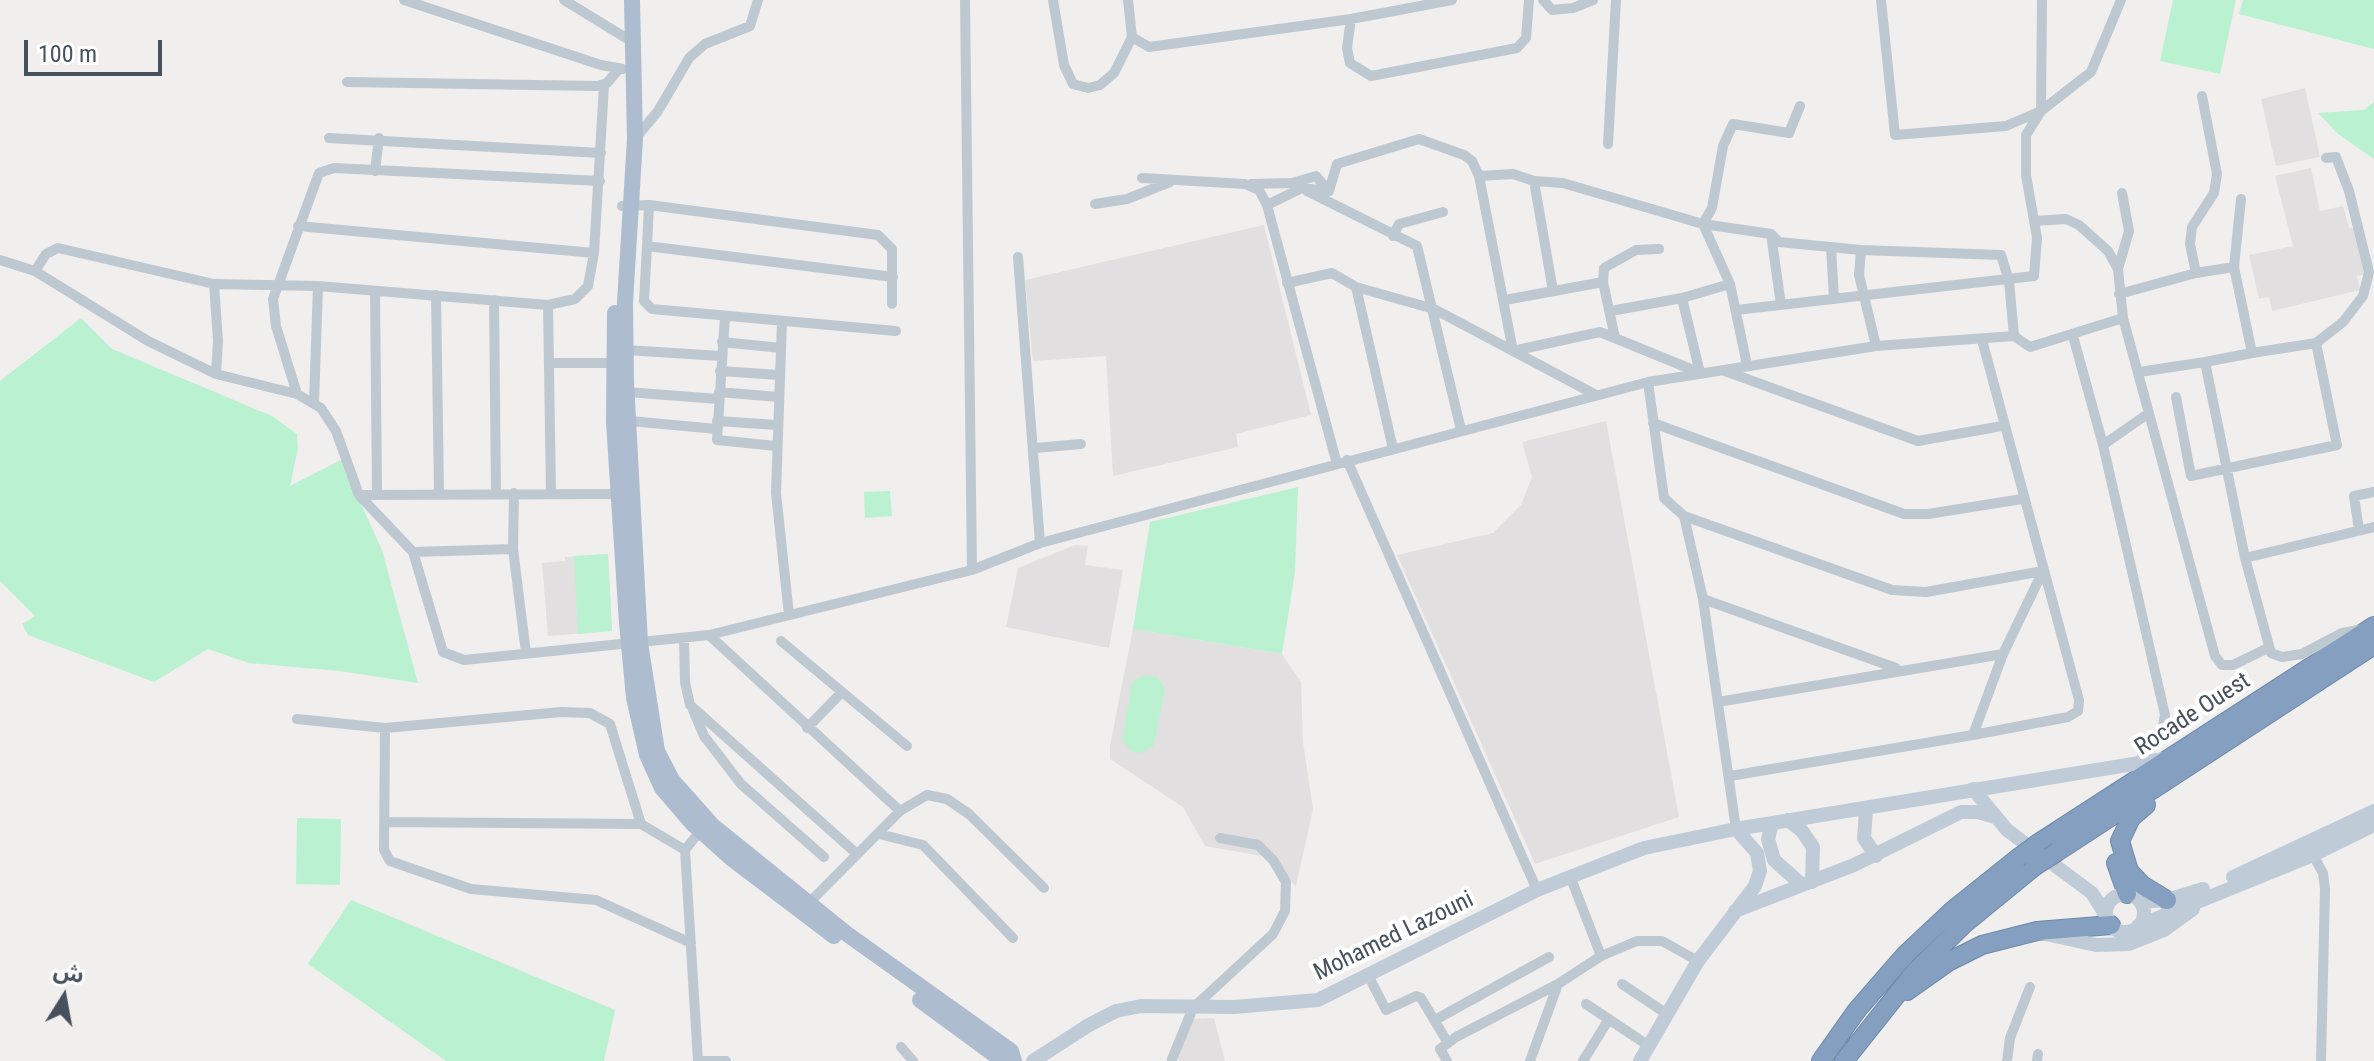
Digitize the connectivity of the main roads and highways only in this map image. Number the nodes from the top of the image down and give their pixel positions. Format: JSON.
{"nodes":[{"id":1,"x":629,"y":0,"type":"edge"},
{"id":2,"x":626,"y":69,"type":"junction"},
{"id":3,"x":634,"y":205,"type":"junction"},
{"id":4,"x":2373,"y":633,"type":"edge"},
{"id":5,"x":635,"y":643,"type":"junction"},
{"id":6,"x":2174,"y":767,"type":"junction"},
{"id":7,"x":1973,"y":789,"type":"junction"},
{"id":8,"x":1938,"y":796,"type":"junction"},
{"id":9,"x":1866,"y":810,"type":"junction"},
{"id":10,"x":2374,"y":811,"type":"edge"},
{"id":11,"x":1995,"y":817,"type":"junction"},
{"id":12,"x":1788,"y":820,"type":"junction"},
{"id":13,"x":1946,"y":821,"type":"junction"},
{"id":14,"x":1772,"y":823,"type":"junction"},
{"id":15,"x":704,"y":825,"type":"junction"},
{"id":16,"x":2374,"y":825,"type":"edge"},
{"id":17,"x":1736,"y":829,"type":"junction"},
{"id":18,"x":2120,"y":841,"type":"junction"},
{"id":19,"x":1876,"y":856,"type":"junction"},
{"id":20,"x":1765,"y":857,"type":"junction"},
{"id":21,"x":2026,"y":862,"type":"junction"},
{"id":22,"x":1807,"y":884,"type":"junction"},
{"id":23,"x":2086,"y":889,"type":"junction"},
{"id":24,"x":2127,"y":898,"type":"junction"},
{"id":25,"x":2204,"y":899,"type":"junction"},
{"id":26,"x":2167,"y":900,"type":"junction"},
{"id":27,"x":1735,"y":911,"type":"junction"},
{"id":28,"x":2109,"y":921,"type":"junction"},
{"id":29,"x":2138,"y":926,"type":"junction"},
{"id":30,"x":2037,"y":931,"type":"junction"},
{"id":31,"x":1888,"y":1002,"type":"junction"},
{"id":32,"x":1003,"y":1061,"type":"edge"},
{"id":33,"x":1014,"y":1061,"type":"edge"},
{"id":34,"x":1033,"y":1061,"type":"edge"},
{"id":35,"x":1640,"y":1061,"type":"edge"},
{"id":36,"x":1821,"y":1061,"type":"edge"},
{"id":37,"x":1844,"y":1061,"type":"edge"}],
"edges":[{"from":1,"to":2,"type":"main road"},
{"from":1,"to":2,"type":"main road"},
{"from":2,"to":3,"type":"main road"},
{"from":2,"to":3,"type":"main road"},
{"from":3,"to":5,"type":"main road"},
{"from":3,"to":5,"type":"main road"},
{"from":4,"to":6,"type":"highway","name":"Rocade Ouest"},
{"from":5,"to":15,"type":"main road"},
{"from":6,"to":7,"type":"main road","name":"Mohamed Lazouni"},
{"from":6,"to":18,"type":"highway"},
{"from":6,"to":21,"type":"highway","name":"Rocade Ouest","bridge":true},
{"from":6,"to":21,"type":"highway","name":"Rocade Ouest","bridge":true},
{"from":7,"to":8,"type":"main road","name":"Mohamed Lazouni"},
{"from":7,"to":11,"type":"main road"},
{"from":8,"to":9,"type":"main road","name":"Mohamed Lazouni"},
{"from":8,"to":13,"type":"main road"},
{"from":9,"to":12,"type":"main road","name":"Mohamed Lazouni"},
{"from":9,"to":19,"type":"main road"},
{"from":10,"to":26,"type":"main road"},
{"from":11,"to":13,"type":"main road"},
{"from":11,"to":23,"type":"main road"},
{"from":12,"to":14,"type":"main road","name":"Mohamed Lazouni"},
{"from":12,"to":22,"type":"main road"},
{"from":13,"to":19,"type":"main road"},
{"from":14,"to":17,"type":"main road","name":"Mohamed Lazouni"},
{"from":14,"to":20,"type":"main road"},
{"from":15,"to":32,"type":"main road"},
{"from":15,"to":33,"type":"main road"},
{"from":16,"to":25,"type":"main road"},
{"from":17,"to":20,"type":"main road"},
{"from":17,"to":34,"type":"main road","name":"Mohamed Lazouni"},
{"from":18,"to":24,"type":"highway"},
{"from":18,"to":26,"type":"highway"},
{"from":19,"to":22,"type":"main road"},
{"from":20,"to":22,"type":"main road"},
{"from":20,"to":27,"type":"main road"},
{"from":21,"to":31,"type":"highway"},
{"from":21,"to":36,"type":"highway"},
{"from":22,"to":27,"type":"main road"},
{"from":23,"to":24,"type":"main road"},
{"from":23,"to":28,"type":"main road"},
{"from":24,"to":26,"type":"main road"},
{"from":24,"to":28,"type":"main road"},
{"from":24,"to":29,"type":"main road"},
{"from":25,"to":29,"type":"main road"},
{"from":25,"to":30,"type":"main road"},
{"from":27,"to":35,"type":"main road"},
{"from":28,"to":29,"type":"main road"},
{"from":28,"to":30,"type":"highway"},
{"from":30,"to":31,"type":"highway"},
{"from":31,"to":37,"type":"highway"}]}
